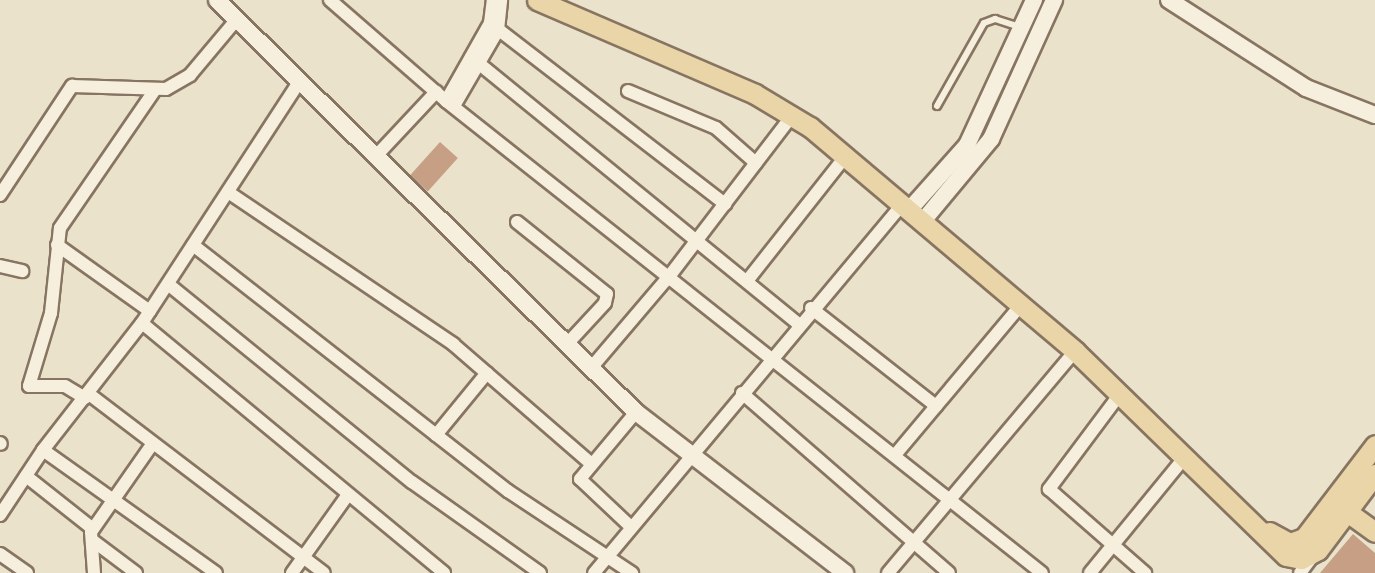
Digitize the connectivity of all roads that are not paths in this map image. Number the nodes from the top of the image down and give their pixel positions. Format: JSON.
{"nodes":[{"id":1,"x":330,"y":0,"type":"edge"},
{"id":2,"x":493,"y":0,"type":"edge"},
{"id":3,"x":501,"y":0,"type":"edge"},
{"id":4,"x":537,"y":0,"type":"edge"},
{"id":5,"x":1034,"y":0,"type":"edge"},
{"id":6,"x":1054,"y":0,"type":"edge"},
{"id":7,"x":1169,"y":0,"type":"edge"},
{"id":8,"x":229,"y":7,"type":"edge"},
{"id":9,"x":494,"y":27,"type":"junction"},
{"id":10,"x":1024,"y":29,"type":"junction"},
{"id":11,"x":476,"y":60,"type":"junction"},
{"id":12,"x":300,"y":81,"type":"junction"},
{"id":13,"x":154,"y":91,"type":"junction"},
{"id":14,"x":628,"y":91,"type":"dead end"},
{"id":15,"x":446,"y":100,"type":"junction"},
{"id":16,"x":937,"y":106,"type":"dead end"},
{"id":17,"x":1375,"y":115,"type":"edge"},
{"id":18,"x":792,"y":116,"type":"junction"},
{"id":19,"x":376,"y":156,"type":"junction"},
{"id":20,"x":844,"y":158,"type":"junction"},
{"id":21,"x":756,"y":163,"type":"junction"},
{"id":22,"x":2,"y":188,"type":"edge"},
{"id":23,"x":228,"y":192,"type":"junction"},
{"id":24,"x":725,"y":204,"type":"junction"},
{"id":25,"x":912,"y":211,"type":"junction"},
{"id":26,"x":517,"y":222,"type":"dead end"},
{"id":27,"x":697,"y":240,"type":"junction"},
{"id":28,"x":57,"y":245,"type":"junction"},
{"id":29,"x":193,"y":245,"type":"junction"},
{"id":30,"x":0,"y":265,"type":"edge"},
{"id":31,"x":22,"y":271,"type":"dead end"},
{"id":32,"x":671,"y":274,"type":"junction"},
{"id":33,"x":747,"y":281,"type":"junction"},
{"id":34,"x":167,"y":284,"type":"junction"},
{"id":35,"x":1021,"y":305,"type":"junction"},
{"id":36,"x":811,"y":308,"type":"junction"},
{"id":37,"x":150,"y":312,"type":"junction"},
{"id":38,"x":142,"y":323,"type":"junction"},
{"id":39,"x":798,"y":324,"type":"junction"},
{"id":40,"x":567,"y":344,"type":"junction"},
{"id":41,"x":1075,"y":351,"type":"junction"},
{"id":42,"x":772,"y":356,"type":"junction"},
{"id":43,"x":591,"y":368,"type":"junction"},
{"id":44,"x":487,"y":373,"type":"junction"},
{"id":45,"x":742,"y":393,"type":"junction"},
{"id":46,"x":1120,"y":394,"type":"junction"},
{"id":47,"x":87,"y":396,"type":"junction"},
{"id":48,"x":936,"y":406,"type":"junction"},
{"id":49,"x":636,"y":412,"type":"junction"},
{"id":50,"x":436,"y":435,"type":"junction"},
{"id":51,"x":153,"y":443,"type":"junction"},
{"id":52,"x":1375,"y":444,"type":"edge"},
{"id":53,"x":43,"y":450,"type":"junction"},
{"id":54,"x":691,"y":454,"type":"junction"},
{"id":55,"x":895,"y":455,"type":"junction"},
{"id":56,"x":1185,"y":457,"type":"junction"},
{"id":57,"x":589,"y":462,"type":"junction"},
{"id":58,"x":1375,"y":474,"type":"edge"},
{"id":59,"x":26,"y":476,"type":"junction"},
{"id":60,"x":5,"y":495,"type":"edge"},
{"id":61,"x":347,"y":496,"type":"junction"},
{"id":62,"x":950,"y":499,"type":"junction"},
{"id":63,"x":113,"y":500,"type":"junction"},
{"id":64,"x":1340,"y":507,"type":"junction"},
{"id":65,"x":0,"y":515,"type":"edge"},
{"id":66,"x":631,"y":527,"type":"junction"},
{"id":67,"x":1262,"y":528,"type":"junction"},
{"id":68,"x":1375,"y":532,"type":"edge"},
{"id":69,"x":92,"y":534,"type":"junction"},
{"id":70,"x":913,"y":544,"type":"junction"},
{"id":71,"x":1112,"y":546,"type":"junction"},
{"id":72,"x":1318,"y":550,"type":"junction"},
{"id":73,"x":0,"y":554,"type":"edge"},
{"id":74,"x":303,"y":557,"type":"junction"},
{"id":75,"x":606,"y":557,"type":"junction"},
{"id":76,"x":26,"y":573,"type":"edge"},
{"id":77,"x":94,"y":573,"type":"edge"},
{"id":78,"x":136,"y":573,"type":"edge"},
{"id":79,"x":216,"y":573,"type":"edge"},
{"id":80,"x":292,"y":573,"type":"edge"},
{"id":81,"x":324,"y":573,"type":"edge"},
{"id":82,"x":444,"y":573,"type":"edge"},
{"id":83,"x":540,"y":573,"type":"edge"},
{"id":84,"x":594,"y":573,"type":"edge"},
{"id":85,"x":632,"y":573,"type":"edge"},
{"id":86,"x":845,"y":573,"type":"edge"},
{"id":87,"x":888,"y":573,"type":"edge"},
{"id":88,"x":949,"y":573,"type":"edge"},
{"id":89,"x":1042,"y":573,"type":"edge"},
{"id":90,"x":1090,"y":573,"type":"edge"},
{"id":91,"x":1145,"y":573,"type":"edge"},
{"id":92,"x":1300,"y":573,"type":"edge"}],
"edges":[{"from":1,"to":15,"type":"street"},
{"from":2,"to":9,"type":"street"},
{"from":3,"to":9,"type":"street"},
{"from":4,"to":18,"type":"main road"},
{"from":5,"to":10,"type":"main road"},
{"from":6,"to":25,"type":"main road"},
{"from":7,"to":17,"type":"main road"},
{"from":8,"to":12,"type":"main road"},
{"from":8,"to":13,"type":"street"},
{"from":9,"to":11,"type":"street"},
{"from":9,"to":24,"type":"street"},
{"from":10,"to":16,"type":"lane"},
{"from":10,"to":25,"type":"main road"},
{"from":11,"to":15,"type":"street"},
{"from":11,"to":27,"type":"street"},
{"from":12,"to":19,"type":"main road"},
{"from":12,"to":23,"type":"street"},
{"from":13,"to":22,"type":"street"},
{"from":13,"to":28,"type":"street"},
{"from":14,"to":21,"type":"street"},
{"from":15,"to":19,"type":"street"},
{"from":15,"to":32,"type":"street"},
{"from":18,"to":20,"type":"main road"},
{"from":18,"to":21,"type":"street"},
{"from":19,"to":40,"type":"main road"},
{"from":20,"to":25,"type":"main road"},
{"from":20,"to":33,"type":"street"},
{"from":21,"to":24,"type":"street"},
{"from":23,"to":29,"type":"street"},
{"from":23,"to":44,"type":"street"},
{"from":24,"to":27,"type":"street"},
{"from":25,"to":35,"type":"main road"},
{"from":25,"to":36,"type":"street"},
{"from":26,"to":40,"type":"street"},
{"from":27,"to":32,"type":"street"},
{"from":27,"to":33,"type":"street"},
{"from":28,"to":37,"type":"street"},
{"from":28,"to":47,"type":"street"},
{"from":29,"to":34,"type":"street"},
{"from":29,"to":50,"type":"street"},
{"from":30,"to":31,"type":"street"},
{"from":32,"to":42,"type":"street"},
{"from":32,"to":43,"type":"street"},
{"from":33,"to":39,"type":"street"},
{"from":34,"to":37,"type":"street"},
{"from":34,"to":83,"type":"street"},
{"from":35,"to":41,"type":"main road"},
{"from":35,"to":48,"type":"street"},
{"from":36,"to":39,"type":"street"},
{"from":36,"to":48,"type":"street"},
{"from":37,"to":38,"type":"street"},
{"from":38,"to":47,"type":"street"},
{"from":38,"to":61,"type":"street"},
{"from":39,"to":42,"type":"street"},
{"from":40,"to":43,"type":"main road"},
{"from":41,"to":46,"type":"main road"},
{"from":41,"to":62,"type":"street"},
{"from":42,"to":45,"type":"street"},
{"from":42,"to":55,"type":"street"},
{"from":43,"to":49,"type":"main road"},
{"from":44,"to":50,"type":"street"},
{"from":44,"to":57,"type":"street"},
{"from":45,"to":54,"type":"street"},
{"from":45,"to":70,"type":"street"},
{"from":46,"to":56,"type":"main road"},
{"from":46,"to":71,"type":"street"},
{"from":47,"to":51,"type":"street"},
{"from":47,"to":53,"type":"street"},
{"from":48,"to":55,"type":"street"},
{"from":49,"to":54,"type":"main road"},
{"from":49,"to":57,"type":"street"},
{"from":50,"to":75,"type":"street"},
{"from":51,"to":63,"type":"street"},
{"from":51,"to":74,"type":"street"},
{"from":52,"to":64,"type":"main road"},
{"from":53,"to":59,"type":"street"},
{"from":53,"to":63,"type":"street"},
{"from":54,"to":66,"type":"street"},
{"from":54,"to":86,"type":"main road"},
{"from":55,"to":62,"type":"street"},
{"from":56,"to":67,"type":"main road"},
{"from":56,"to":71,"type":"street"},
{"from":57,"to":66,"type":"street"},
{"from":58,"to":64,"type":"main road"},
{"from":59,"to":60,"type":"street"},
{"from":59,"to":69,"type":"street"},
{"from":60,"to":65,"type":"street"},
{"from":61,"to":74,"type":"street"},
{"from":61,"to":82,"type":"street"},
{"from":62,"to":70,"type":"street"},
{"from":62,"to":89,"type":"street"},
{"from":63,"to":69,"type":"street"},
{"from":63,"to":79,"type":"street"},
{"from":64,"to":67,"type":"main road"},
{"from":64,"to":68,"type":"main road"},
{"from":64,"to":72,"type":"main road"},
{"from":66,"to":75,"type":"street"},
{"from":67,"to":72,"type":"main road"},
{"from":69,"to":77,"type":"street"},
{"from":69,"to":78,"type":"street"},
{"from":70,"to":87,"type":"street"},
{"from":70,"to":88,"type":"street"},
{"from":71,"to":90,"type":"street"},
{"from":71,"to":91,"type":"street"},
{"from":72,"to":92,"type":"street"},
{"from":73,"to":76,"type":"street"},
{"from":74,"to":80,"type":"street"},
{"from":74,"to":81,"type":"street"},
{"from":75,"to":84,"type":"street"},
{"from":75,"to":85,"type":"street"}]}
